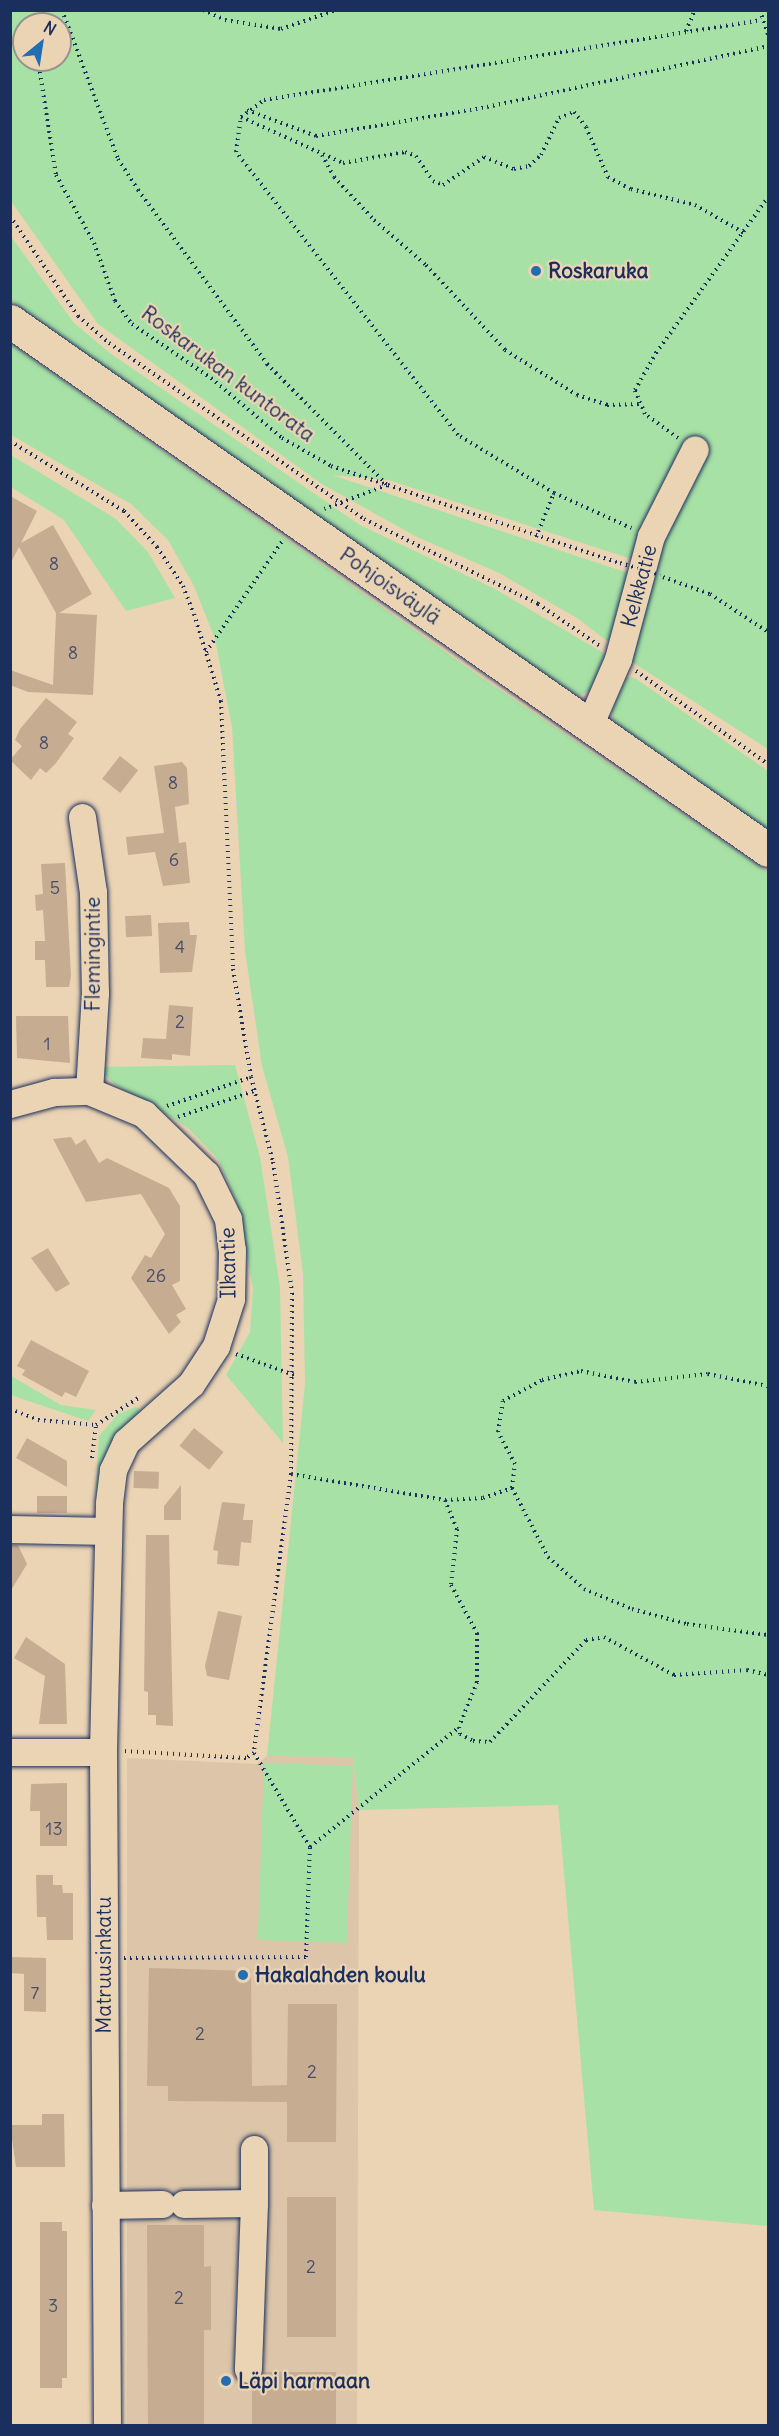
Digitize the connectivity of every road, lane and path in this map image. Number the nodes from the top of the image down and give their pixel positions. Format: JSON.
{"nodes":[{"id":1,"x":62,"y":10,"type":"edge"},
{"id":2,"x":203,"y":10,"type":"edge"},
{"id":3,"x":336,"y":10,"type":"edge"},
{"id":4,"x":695,"y":10,"type":"edge"},
{"id":5,"x":760,"y":10,"type":"edge"},
{"id":6,"x":762,"y":20,"type":"junction"},
{"id":7,"x":686,"y":31,"type":"junction"},
{"id":8,"x":768,"y":35,"type":"edge"},
{"id":9,"x":768,"y":46,"type":"edge"},
{"id":10,"x":40,"y":72,"type":"edge"},
{"id":11,"x":246,"y":110,"type":"junction"},
{"id":12,"x":241,"y":117,"type":"junction"},
{"id":13,"x":321,"y":154,"type":"junction"},
{"id":14,"x":768,"y":197,"type":"edge"},
{"id":15,"x":10,"y":216,"type":"edge"},
{"id":16,"x":744,"y":232,"type":"junction"},
{"id":17,"x":10,"y":321,"type":"edge"},
{"id":18,"x":639,"y":404,"type":"junction"},
{"id":19,"x":10,"y":441,"type":"edge"},
{"id":20,"x":695,"y":450,"type":"joint"},
{"id":21,"x":387,"y":485,"type":"junction"},
{"id":22,"x":554,"y":493,"type":"junction"},
{"id":23,"x":337,"y":502,"type":"junction"},
{"id":24,"x":286,"y":536,"type":"dead end"},
{"id":25,"x":651,"y":536,"type":"junction"},
{"id":26,"x":536,"y":537,"type":"junction"},
{"id":27,"x":768,"y":632,"type":"edge"},
{"id":28,"x":205,"y":652,"type":"junction"},
{"id":29,"x":618,"y":659,"type":"junction"},
{"id":30,"x":589,"y":726,"type":"junction"},
{"id":31,"x":768,"y":764,"type":"edge"},
{"id":32,"x":82,"y":817,"type":"dead end"},
{"id":33,"x":768,"y":850,"type":"edge"},
{"id":34,"x":251,"y":1077,"type":"junction"},
{"id":35,"x":89,"y":1091,"type":"junction"},
{"id":36,"x":254,"y":1091,"type":"junction"},
{"id":37,"x":10,"y":1104,"type":"edge"},
{"id":38,"x":151,"y":1119,"type":"junction"},
{"id":39,"x":216,"y":1346,"type":"junction"},
{"id":40,"x":294,"y":1376,"type":"junction"},
{"id":41,"x":768,"y":1386,"type":"edge"},
{"id":42,"x":150,"y":1392,"type":"dead end"},
{"id":43,"x":10,"y":1409,"type":"edge"},
{"id":44,"x":96,"y":1425,"type":"junction"},
{"id":45,"x":92,"y":1467,"type":"dead end"},
{"id":46,"x":291,"y":1474,"type":"junction"},
{"id":47,"x":512,"y":1488,"type":"junction"},
{"id":48,"x":445,"y":1500,"type":"junction"},
{"id":49,"x":108,"y":1518,"type":"junction"},
{"id":50,"x":10,"y":1529,"type":"edge"},
{"id":51,"x":768,"y":1635,"type":"edge"},
{"id":52,"x":768,"y":1675,"type":"edge"},
{"id":53,"x":459,"y":1727,"type":"junction"},
{"id":54,"x":10,"y":1752,"type":"edge"},
{"id":55,"x":103,"y":1752,"type":"junction"},
{"id":56,"x":254,"y":1753,"type":"junction"},
{"id":57,"x":310,"y":1847,"type":"junction"},
{"id":58,"x":120,"y":1958,"type":"dead end"},
{"id":59,"x":254,"y":2149,"type":"dead end"},
{"id":60,"x":254,"y":2203,"type":"junction"},
{"id":61,"x":105,"y":2205,"type":"junction"},
{"id":62,"x":248,"y":2369,"type":"dead end"},
{"id":63,"x":106,"y":2426,"type":"edge"}],
"edges":[{"from":1,"to":21,"type":"path"},
{"from":2,"to":3,"type":"path"},
{"from":4,"to":7,"type":"path"},
{"from":5,"to":6,"type":"path"},
{"from":6,"to":7,"type":"path"},
{"from":6,"to":8,"type":"path"},
{"from":7,"to":11,"type":"path"},
{"from":9,"to":11,"type":"path"},
{"from":10,"to":21,"type":"path","name":"Roskarukan kuntorata"},
{"from":11,"to":12,"type":"path"},
{"from":12,"to":13,"type":"path"},
{"from":12,"to":22,"type":"path"},
{"from":13,"to":16,"type":"path"},
{"from":13,"to":18,"type":"path"},
{"from":14,"to":16,"type":"path"},
{"from":15,"to":23,"type":"path"},
{"from":16,"to":18,"type":"path"},
{"from":17,"to":30,"type":"main road","name":"Pohjoisväylä"},
{"from":18,"to":20,"type":"path"},
{"from":19,"to":28,"type":"path"},
{"from":20,"to":25,"type":"street","name":"Kelkkatie"},
{"from":21,"to":23,"type":"path"},
{"from":21,"to":26,"type":"path","name":"Roskarukan kuntorata"},
{"from":22,"to":25,"type":"path"},
{"from":22,"to":26,"type":"path"},
{"from":23,"to":29,"type":"path"},
{"from":24,"to":28,"type":"path"},
{"from":25,"to":29,"type":"street","name":"Kelkkatie"},
{"from":26,"to":27,"type":"path","name":"Roskarukan kuntorata","bridge":true},
{"from":28,"to":34,"type":"path"},
{"from":29,"to":30,"type":"street","name":"Kelkkatie"},
{"from":29,"to":31,"type":"path"},
{"from":30,"to":33,"type":"main road","name":"Pohjoisväylä"},
{"from":32,"to":35,"type":"street","name":"Flemingintie"},
{"from":34,"to":36,"type":"path"},
{"from":34,"to":38,"type":"path"},
{"from":35,"to":37,"type":"street","name":"Ilkantie"},
{"from":35,"to":38,"type":"street","name":"Ilkantie"},
{"from":36,"to":38,"type":"path"},
{"from":36,"to":40,"type":"path"},
{"from":38,"to":39,"type":"street","name":"Ilkantie"},
{"from":39,"to":40,"type":"path"},
{"from":39,"to":49,"type":"street","name":"Ilkantie"},
{"from":40,"to":46,"type":"path"},
{"from":41,"to":47,"type":"path"},
{"from":42,"to":44,"type":"path"},
{"from":43,"to":44,"type":"path"},
{"from":44,"to":45,"type":"path"},
{"from":46,"to":48,"type":"path"},
{"from":46,"to":56,"type":"path"},
{"from":47,"to":48,"type":"path"},
{"from":47,"to":51,"type":"path"},
{"from":48,"to":53,"type":"path"},
{"from":49,"to":50,"type":"street"},
{"from":49,"to":55,"type":"street","name":"Matruusinkatu"},
{"from":52,"to":53,"type":"path"},
{"from":53,"to":57,"type":"path"},
{"from":54,"to":55,"type":"street"},
{"from":55,"to":56,"type":"path"},
{"from":55,"to":61,"type":"street","name":"Matruusinkatu"},
{"from":56,"to":57,"type":"path"},
{"from":57,"to":58,"type":"path"},
{"from":59,"to":60,"type":"street"},
{"from":60,"to":61,"type":"street"},
{"from":60,"to":62,"type":"street"},
{"from":61,"to":63,"type":"street","name":"Matruusinkatu"}]}
